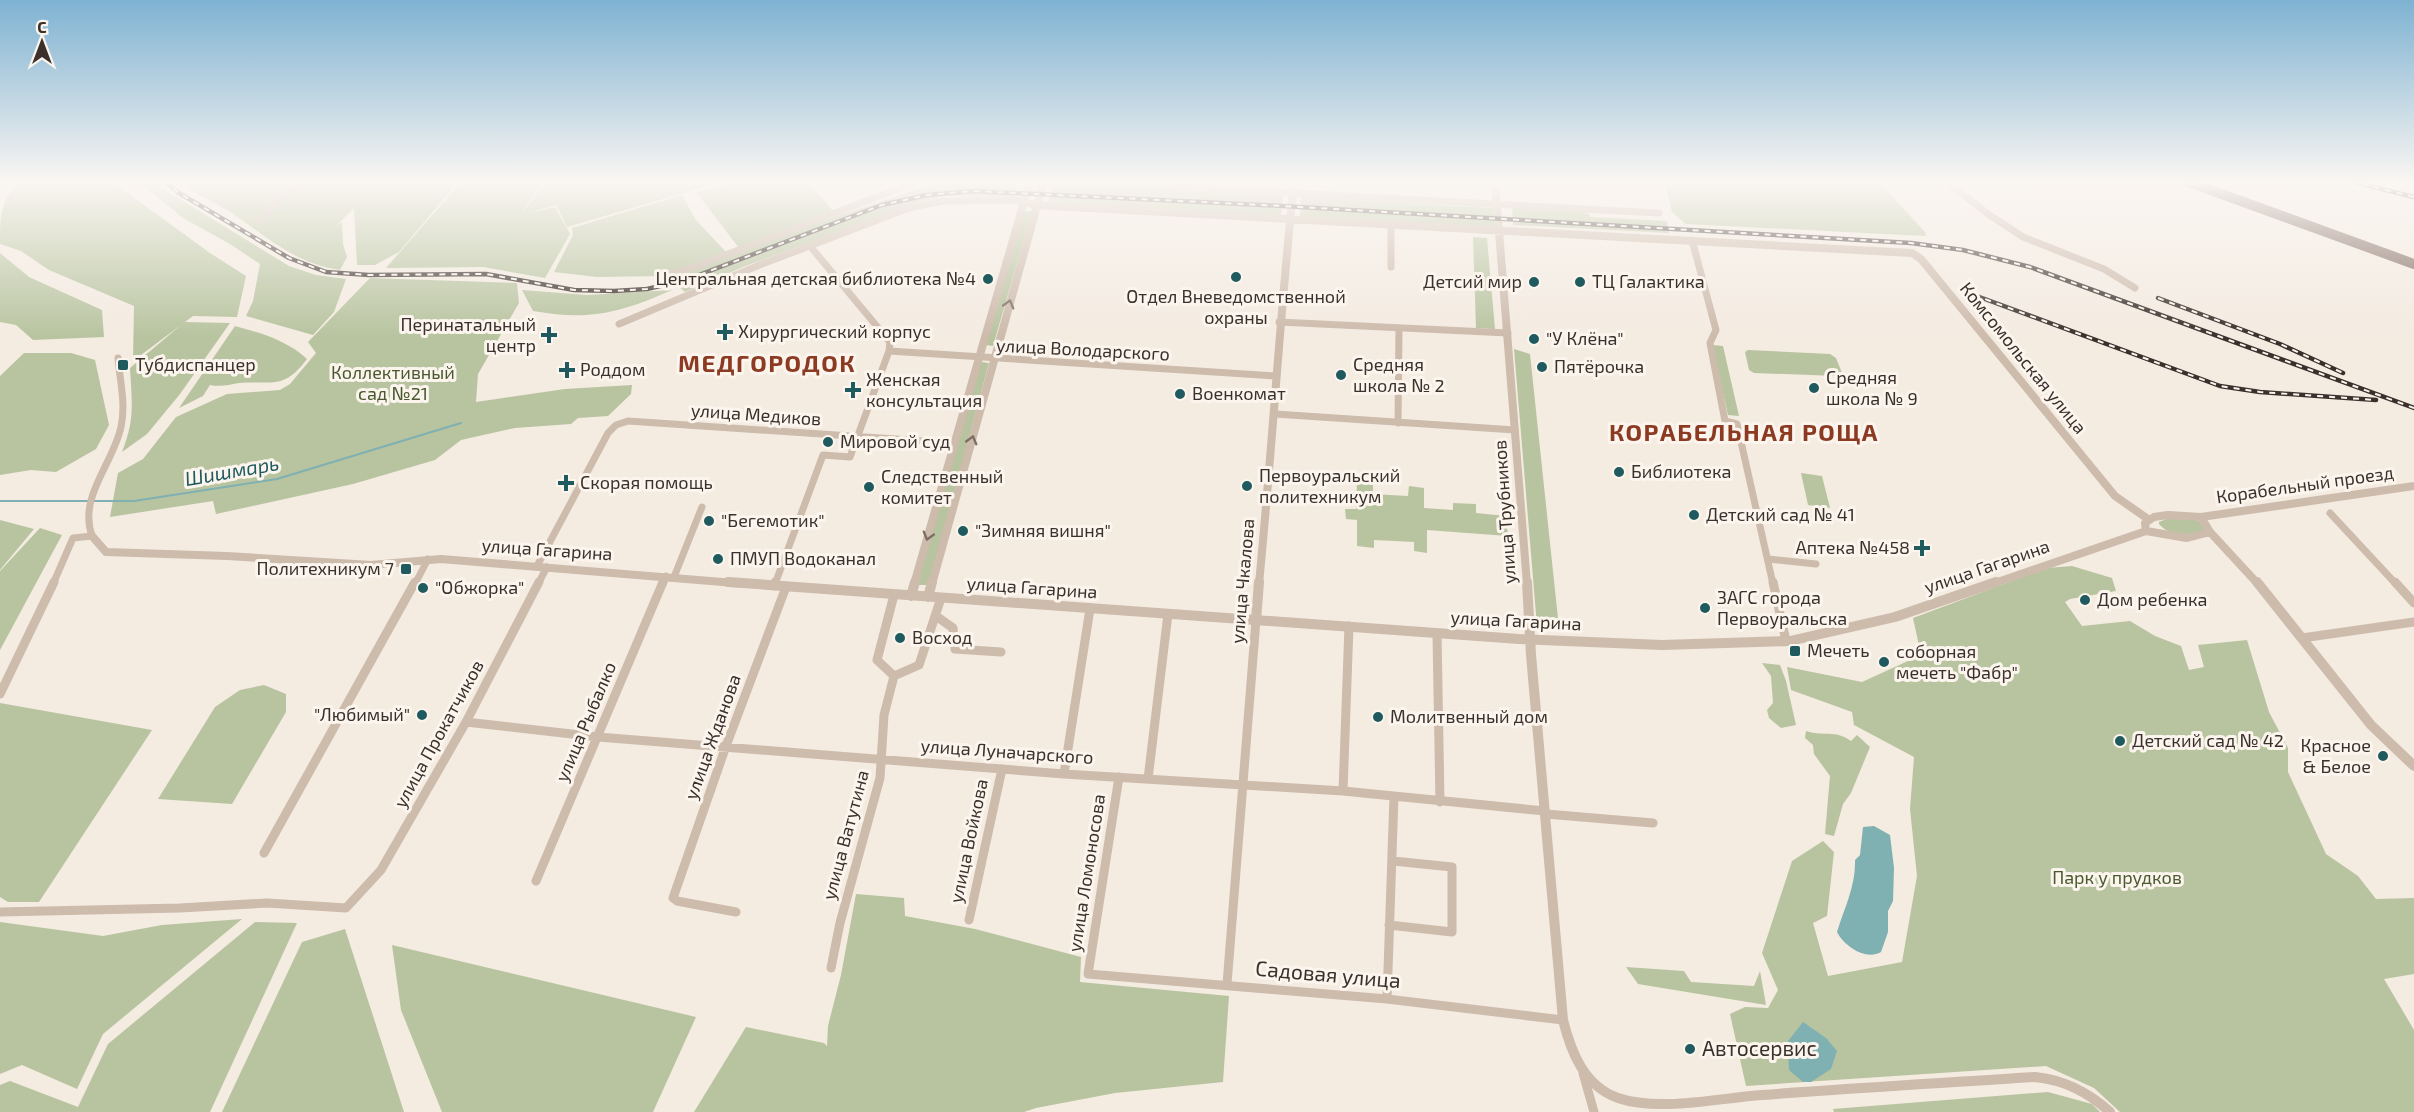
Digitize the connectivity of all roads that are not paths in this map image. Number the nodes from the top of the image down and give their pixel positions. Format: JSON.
{"nodes":[{"id":1,"x":783,"y":233,"type":"edge"},
{"id":2,"x":844,"y":233,"type":"edge"},
{"id":3,"x":1016,"y":233,"type":"edge"},
{"id":4,"x":1030,"y":233,"type":"edge"},
{"id":5,"x":1289,"y":233,"type":"edge"},
{"id":6,"x":1390,"y":233,"type":"edge"},
{"id":7,"x":1500,"y":233,"type":"edge"},
{"id":8,"x":1568,"y":233,"type":"edge"},
{"id":9,"x":2020,"y":233,"type":"edge"},
{"id":10,"x":2329,"y":233,"type":"edge"},
{"id":11,"x":1692,"y":240,"type":"junction"},
{"id":12,"x":810,"y":246,"type":"junction"},
{"id":13,"x":2414,"y":264,"type":"edge"},
{"id":14,"x":1391,"y":267,"type":"dead end"},
{"id":15,"x":662,"y":277,"type":"dead end"},
{"id":16,"x":2135,"y":288,"type":"dead end"},
{"id":17,"x":1280,"y":322,"type":"junction"},
{"id":18,"x":619,"y":324,"type":"dead end"},
{"id":19,"x":1399,"y":328,"type":"junction"},
{"id":20,"x":1508,"y":333,"type":"junction"},
{"id":21,"x":889,"y":351,"type":"junction"},
{"id":22,"x":118,"y":358,"type":"dead end"},
{"id":23,"x":979,"y":359,"type":"junction"},
{"id":24,"x":993,"y":360,"type":"junction"},
{"id":25,"x":1275,"y":376,"type":"junction"},
{"id":26,"x":1275,"y":414,"type":"junction"},
{"id":27,"x":628,"y":421,"type":"joint"},
{"id":28,"x":1398,"y":423,"type":"junction"},
{"id":29,"x":1515,"y":430,"type":"junction"},
{"id":30,"x":856,"y":437,"type":"junction"},
{"id":31,"x":955,"y":443,"type":"junction"},
{"id":32,"x":2414,"y":486,"type":"edge"},
{"id":33,"x":702,"y":507,"type":"dead end"},
{"id":34,"x":2330,"y":513,"type":"dead end"},
{"id":35,"x":2201,"y":517,"type":"junction"},
{"id":36,"x":2148,"y":519,"type":"junction"},
{"id":37,"x":2145,"y":531,"type":"junction"},
{"id":38,"x":2210,"y":532,"type":"junction"},
{"id":39,"x":92,"y":536,"type":"junction"},
{"id":40,"x":1768,"y":559,"type":"junction"},
{"id":41,"x":428,"y":560,"type":"junction"},
{"id":42,"x":1816,"y":564,"type":"dead end"},
{"id":43,"x":542,"y":566,"type":"junction"},
{"id":44,"x":670,"y":577,"type":"junction"},
{"id":45,"x":774,"y":586,"type":"junction"},
{"id":46,"x":786,"y":587,"type":"junction"},
{"id":47,"x":894,"y":595,"type":"junction"},
{"id":48,"x":911,"y":596,"type":"junction"},
{"id":49,"x":928,"y":597,"type":"junction"},
{"id":50,"x":941,"y":598,"type":"junction"},
{"id":51,"x":2414,"y":603,"type":"edge"},
{"id":52,"x":1090,"y":609,"type":"junction"},
{"id":53,"x":1168,"y":614,"type":"junction"},
{"id":54,"x":936,"y":616,"type":"junction"},
{"id":55,"x":1256,"y":620,"type":"junction"},
{"id":56,"x":2414,"y":622,"type":"edge"},
{"id":57,"x":1349,"y":626,"type":"junction"},
{"id":58,"x":1437,"y":633,"type":"junction"},
{"id":59,"x":2302,"y":638,"type":"junction"},
{"id":60,"x":1532,"y":640,"type":"junction"},
{"id":61,"x":1786,"y":641,"type":"junction"},
{"id":62,"x":1001,"y":652,"type":"dead end"},
{"id":63,"x":894,"y":676,"type":"junction"},
{"id":64,"x":0,"y":694,"type":"edge"},
{"id":65,"x":466,"y":722,"type":"junction"},
{"id":66,"x":598,"y":736,"type":"junction"},
{"id":67,"x":726,"y":746,"type":"junction"},
{"id":68,"x":883,"y":759,"type":"junction"},
{"id":69,"x":2414,"y":766,"type":"edge"},
{"id":70,"x":1002,"y":769,"type":"junction"},
{"id":71,"x":1064,"y":774,"type":"junction"},
{"id":72,"x":1119,"y":777,"type":"junction"},
{"id":73,"x":1148,"y":779,"type":"junction"},
{"id":74,"x":1241,"y":786,"type":"junction"},
{"id":75,"x":1343,"y":792,"type":"junction"},
{"id":76,"x":1394,"y":796,"type":"junction"},
{"id":77,"x":1440,"y":801,"type":"junction"},
{"id":78,"x":1545,"y":813,"type":"junction"},
{"id":79,"x":1653,"y":823,"type":"dead end"},
{"id":80,"x":264,"y":853,"type":"dead end"},
{"id":81,"x":1394,"y":861,"type":"junction"},
{"id":82,"x":536,"y":881,"type":"dead end"},
{"id":83,"x":0,"y":912,"type":"edge"},
{"id":84,"x":736,"y":912,"type":"dead end"},
{"id":85,"x":969,"y":920,"type":"dead end"},
{"id":86,"x":1389,"y":926,"type":"junction"},
{"id":87,"x":831,"y":968,"type":"dead end"},
{"id":88,"x":1088,"y":974,"type":"joint"},
{"id":89,"x":1227,"y":984,"type":"junction"},
{"id":90,"x":1387,"y":999,"type":"junction"},
{"id":91,"x":1563,"y":1020,"type":"junction"},
{"id":92,"x":1582,"y":1070,"type":"junction"},
{"id":93,"x":1594,"y":1112,"type":"edge"},
{"id":94,"x":2110,"y":1112,"type":"edge"}],
"edges":[{"from":1,"to":15,"type":"street"},
{"from":2,"to":12,"type":"street"},
{"from":3,"to":23,"type":"street"},
{"from":24,"to":4,"type":"street","one_way":true},
{"from":5,"to":17,"type":"street","name":"улица Чкалова"},
{"from":6,"to":14,"type":"street"},
{"from":7,"to":20,"type":"street","name":"улица Трубников"},
{"from":8,"to":11,"type":"street","name":"Комсомольская улица"},
{"from":9,"to":16,"type":"street"},
{"from":10,"to":13,"type":"main road"},
{"from":11,"to":36,"type":"street","name":"Комсомольская улица"},
{"from":11,"to":40,"type":"street"},
{"from":12,"to":18,"type":"street"},
{"from":12,"to":21,"type":"street"},
{"from":17,"to":19,"type":"street"},
{"from":17,"to":25,"type":"street","name":"улица Чкалова"},
{"from":19,"to":20,"type":"street"},
{"from":19,"to":28,"type":"street"},
{"from":20,"to":29,"type":"street","name":"улица Трубников"},
{"from":21,"to":23,"type":"street","name":"улица Володарского"},
{"from":21,"to":30,"type":"street"},
{"from":22,"to":39,"type":"street"},
{"from":23,"to":24,"type":"street","name":"улица Володарского"},
{"from":23,"to":31,"type":"street"},
{"from":24,"to":25,"type":"street","name":"улица Володарского"},
{"from":49,"to":24,"type":"street","one_way":true},
{"from":25,"to":26,"type":"street","name":"улица Чкалова"},
{"from":26,"to":28,"type":"street"},
{"from":26,"to":55,"type":"street","name":"улица Чкалова"},
{"from":27,"to":30,"type":"street","name":"улица Медиков"},
{"from":27,"to":43,"type":"street","name":"улица Прокатчиков"},
{"from":28,"to":29,"type":"street"},
{"from":29,"to":60,"type":"street","name":"улица Трубников"},
{"from":30,"to":31,"type":"street","name":"улица Медиков"},
{"from":30,"to":45,"type":"street"},
{"from":31,"to":48,"type":"street","one_way":true},
{"from":32,"to":35,"type":"street","name":"Корабельный проезд"},
{"from":33,"to":44,"type":"street","name":"улица Рыбалко"},
{"from":34,"to":51,"type":"street"},
{"from":35,"to":36,"type":"street","name":"Корабельный проезд"},
{"from":35,"to":38,"type":"street"},
{"from":36,"to":37,"type":"street"},
{"from":37,"to":38,"type":"street"},
{"from":37,"to":61,"type":"street","name":"улица Гагарина"},
{"from":38,"to":59,"type":"street"},
{"from":39,"to":41,"type":"street","name":"улица Гагарина"},
{"from":39,"to":64,"type":"street"},
{"from":40,"to":42,"type":"street"},
{"from":40,"to":61,"type":"street"},
{"from":41,"to":43,"type":"street","name":"улица Гагарина"},
{"from":41,"to":80,"type":"street"},
{"from":43,"to":44,"type":"street","name":"улица Гагарина"},
{"from":43,"to":65,"type":"street","name":"улица Прокатчиков"},
{"from":44,"to":45,"type":"street","name":"улица Гагарина"},
{"from":44,"to":66,"type":"street","name":"улица Рыбалко"},
{"from":45,"to":46,"type":"street","name":"улица Гагарина"},
{"from":46,"to":47,"type":"street","name":"улица Гагарина"},
{"from":46,"to":67,"type":"street","name":"улица Жданова"},
{"from":47,"to":48,"type":"street","name":"улица Гагарина"},
{"from":47,"to":63,"type":"street"},
{"from":48,"to":49,"type":"street","name":"улица Гагарина"},
{"from":49,"to":50,"type":"street","name":"улица Гагарина"},
{"from":50,"to":52,"type":"street","name":"улица Гагарина"},
{"from":50,"to":54,"type":"street"},
{"from":52,"to":53,"type":"street","name":"улица Гагарина"},
{"from":52,"to":71,"type":"street"},
{"from":53,"to":55,"type":"street","name":"улица Гагарина"},
{"from":53,"to":73,"type":"street"},
{"from":54,"to":62,"type":"street"},
{"from":54,"to":63,"type":"street"},
{"from":55,"to":57,"type":"street","name":"улица Гагарина"},
{"from":55,"to":74,"type":"street","name":"улица Чкалова"},
{"from":56,"to":59,"type":"street"},
{"from":57,"to":58,"type":"street","name":"улица Гагарина"},
{"from":57,"to":75,"type":"street"},
{"from":58,"to":60,"type":"street","name":"улица Гагарина"},
{"from":58,"to":77,"type":"street"},
{"from":59,"to":69,"type":"street"},
{"from":60,"to":61,"type":"street","name":"улица Гагарина"},
{"from":60,"to":78,"type":"street","name":"улица Трубников"},
{"from":63,"to":68,"type":"street","name":"улица Ватутина"},
{"from":65,"to":66,"type":"street","name":"улица Луначарского"},
{"from":65,"to":83,"type":"street","name":"улица Прокатчиков"},
{"from":66,"to":67,"type":"street","name":"улица Луначарского"},
{"from":66,"to":82,"type":"street","name":"улица Рыбалко"},
{"from":67,"to":68,"type":"street","name":"улица Луначарского"},
{"from":67,"to":84,"type":"street","name":"улица Жданова"},
{"from":68,"to":70,"type":"street","name":"улица Луначарского"},
{"from":68,"to":87,"type":"street","name":"улица Ватутина"},
{"from":70,"to":71,"type":"street","name":"улица Луначарского"},
{"from":70,"to":85,"type":"street","name":"улица Войкова"},
{"from":71,"to":72,"type":"street","name":"улица Луначарского"},
{"from":72,"to":73,"type":"street","name":"улица Луначарского"},
{"from":72,"to":88,"type":"street","name":"улица Ломоносова"},
{"from":73,"to":74,"type":"street","name":"улица Луначарского"},
{"from":74,"to":75,"type":"street","name":"улица Луначарского"},
{"from":74,"to":89,"type":"street","name":"улица Чкалова"},
{"from":75,"to":76,"type":"street","name":"улица Луначарского"},
{"from":76,"to":77,"type":"street","name":"улица Луначарского"},
{"from":76,"to":81,"type":"street"},
{"from":77,"to":78,"type":"street","name":"улица Луначарского"},
{"from":78,"to":79,"type":"street","name":"улица Луначарского"},
{"from":78,"to":91,"type":"street","name":"улица Трубников"},
{"from":81,"to":86,"type":"street"},
{"from":81,"to":86,"type":"street"},
{"from":86,"to":90,"type":"street"},
{"from":88,"to":89,"type":"street","name":"Садовая улица"},
{"from":89,"to":90,"type":"street","name":"Садовая улица"},
{"from":90,"to":91,"type":"street","name":"Садовая улица"},
{"from":91,"to":92,"type":"street","name":"улица Трубников"},
{"from":92,"to":93,"type":"street"},
{"from":92,"to":94,"type":"street"}]}
